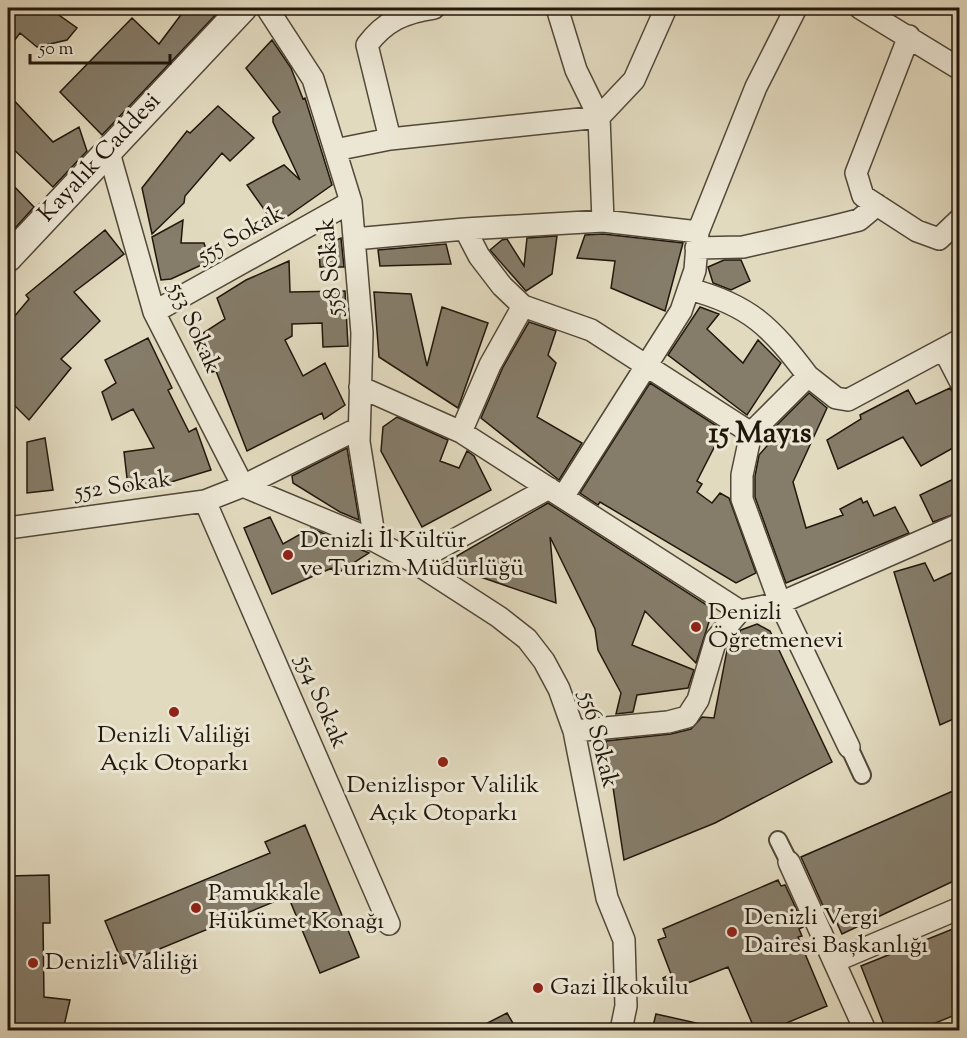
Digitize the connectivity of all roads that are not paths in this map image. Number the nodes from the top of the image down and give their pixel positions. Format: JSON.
{"nodes":[{"id":1,"x":243,"y":8,"type":"edge"},
{"id":2,"x":267,"y":8,"type":"edge"},
{"id":3,"x":434,"y":8,"type":"edge"},
{"id":4,"x":557,"y":8,"type":"edge"},
{"id":5,"x":666,"y":8,"type":"edge"},
{"id":6,"x":796,"y":8,"type":"edge"},
{"id":7,"x":860,"y":8,"type":"edge"},
{"id":8,"x":909,"y":36,"type":"junction"},
{"id":9,"x":960,"y":69,"type":"edge"},
{"id":10,"x":599,"y":117,"type":"junction"},
{"id":11,"x":390,"y":139,"type":"junction"},
{"id":12,"x":108,"y":149,"type":"junction"},
{"id":13,"x":335,"y":150,"type":"junction"},
{"id":14,"x":351,"y":202,"type":"junction"},
{"id":15,"x":877,"y":205,"type":"junction"},
{"id":16,"x":603,"y":221,"type":"junction"},
{"id":17,"x":958,"y":223,"type":"edge"},
{"id":18,"x":465,"y":229,"type":"junction"},
{"id":19,"x":354,"y":239,"type":"junction"},
{"id":20,"x":697,"y":240,"type":"junction"},
{"id":21,"x":8,"y":258,"type":"edge"},
{"id":22,"x":689,"y":289,"type":"junction"},
{"id":23,"x":523,"y":306,"type":"junction"},
{"id":24,"x":154,"y":312,"type":"junction"},
{"id":25,"x":952,"y":345,"type":"edge"},
{"id":26,"x":648,"y":366,"type":"junction"},
{"id":27,"x":808,"y":376,"type":"junction"},
{"id":28,"x":960,"y":381,"type":"edge"},
{"id":29,"x":360,"y":387,"type":"junction"},
{"id":30,"x":359,"y":428,"type":"junction"},
{"id":31,"x":461,"y":432,"type":"junction"},
{"id":32,"x":751,"y":433,"type":"junction"},
{"id":33,"x":243,"y":486,"type":"junction"},
{"id":34,"x":556,"y":493,"type":"junction"},
{"id":35,"x":205,"y":501,"type":"junction"},
{"id":36,"x":960,"y":524,"type":"edge"},
{"id":37,"x":8,"y":528,"type":"edge"},
{"id":38,"x":375,"y":541,"type":"junction"},
{"id":39,"x":414,"y":562,"type":"junction"},
{"id":40,"x":780,"y":603,"type":"junction"},
{"id":41,"x":740,"y":611,"type":"junction"},
{"id":42,"x":574,"y":731,"type":"junction"},
{"id":43,"x":849,"y":747,"type":"joint"},
{"id":44,"x":862,"y":775,"type":"dead end"},
{"id":45,"x":778,"y":840,"type":"dead end"},
{"id":46,"x":789,"y":862,"type":"joint"},
{"id":47,"x":960,"y":908,"type":"edge"},
{"id":48,"x":389,"y":924,"type":"dead end"},
{"id":49,"x":835,"y":961,"type":"junction"},
{"id":50,"x":621,"y":1030,"type":"edge"},
{"id":51,"x":865,"y":1030,"type":"edge"}],
"edges":[{"from":1,"to":12,"type":"street","name":"Kayalık Caddesi"},
{"from":2,"to":13,"type":"street","name":"558 Sokak"},
{"from":3,"to":11,"type":"street"},
{"from":4,"to":10,"type":"street"},
{"from":5,"to":10,"type":"street"},
{"from":6,"to":20,"type":"street"},
{"from":7,"to":8,"type":"street"},
{"from":8,"to":9,"type":"street"},
{"from":8,"to":15,"type":"street"},
{"from":10,"to":11,"type":"street"},
{"from":10,"to":16,"type":"street"},
{"from":11,"to":13,"type":"street"},
{"from":12,"to":21,"type":"street","name":"Kayalık Caddesi"},
{"from":12,"to":24,"type":"street","name":"553 Sokak"},
{"from":13,"to":14,"type":"street","name":"558 Sokak"},
{"from":14,"to":19,"type":"street","name":"558 Sokak"},
{"from":14,"to":24,"type":"street","name":"555 Sokak"},
{"from":15,"to":17,"type":"street"},
{"from":15,"to":20,"type":"street"},
{"from":16,"to":18,"type":"street"},
{"from":16,"to":20,"type":"street"},
{"from":18,"to":19,"type":"street"},
{"from":18,"to":23,"type":"street"},
{"from":19,"to":29,"type":"street","name":"558 Sokak"},
{"from":20,"to":22,"type":"street"},
{"from":22,"to":26,"type":"street"},
{"from":22,"to":27,"type":"street"},
{"from":23,"to":26,"type":"street"},
{"from":23,"to":31,"type":"street"},
{"from":24,"to":33,"type":"street","name":"553 Sokak"},
{"from":25,"to":27,"type":"street"},
{"from":25,"to":28,"type":"street"},
{"from":26,"to":32,"type":"street"},
{"from":26,"to":34,"type":"street"},
{"from":27,"to":32,"type":"street"},
{"from":29,"to":30,"type":"street","name":"558 Sokak"},
{"from":29,"to":31,"type":"street"},
{"from":30,"to":33,"type":"street","name":"552 Sokak"},
{"from":30,"to":38,"type":"street","name":"558 Sokak"},
{"from":31,"to":34,"type":"street"},
{"from":32,"to":40,"type":"street"},
{"from":33,"to":35,"type":"street","name":"552 Sokak"},
{"from":33,"to":38,"type":"street","name":"556 Sokak"},
{"from":34,"to":39,"type":"street"},
{"from":34,"to":41,"type":"street"},
{"from":35,"to":37,"type":"street","name":"552 Sokak"},
{"from":35,"to":48,"type":"street","name":"554 Sokak"},
{"from":36,"to":40,"type":"street"},
{"from":38,"to":39,"type":"street","name":"556 Sokak"},
{"from":39,"to":42,"type":"street","name":"556 Sokak"},
{"from":40,"to":41,"type":"street"},
{"from":40,"to":43,"type":"street"},
{"from":41,"to":42,"type":"street"},
{"from":42,"to":50,"type":"street","name":"556 Sokak"},
{"from":43,"to":44,"type":"street"},
{"from":45,"to":46,"type":"street"},
{"from":46,"to":49,"type":"street"},
{"from":47,"to":49,"type":"street"},
{"from":49,"to":51,"type":"street"}]}
